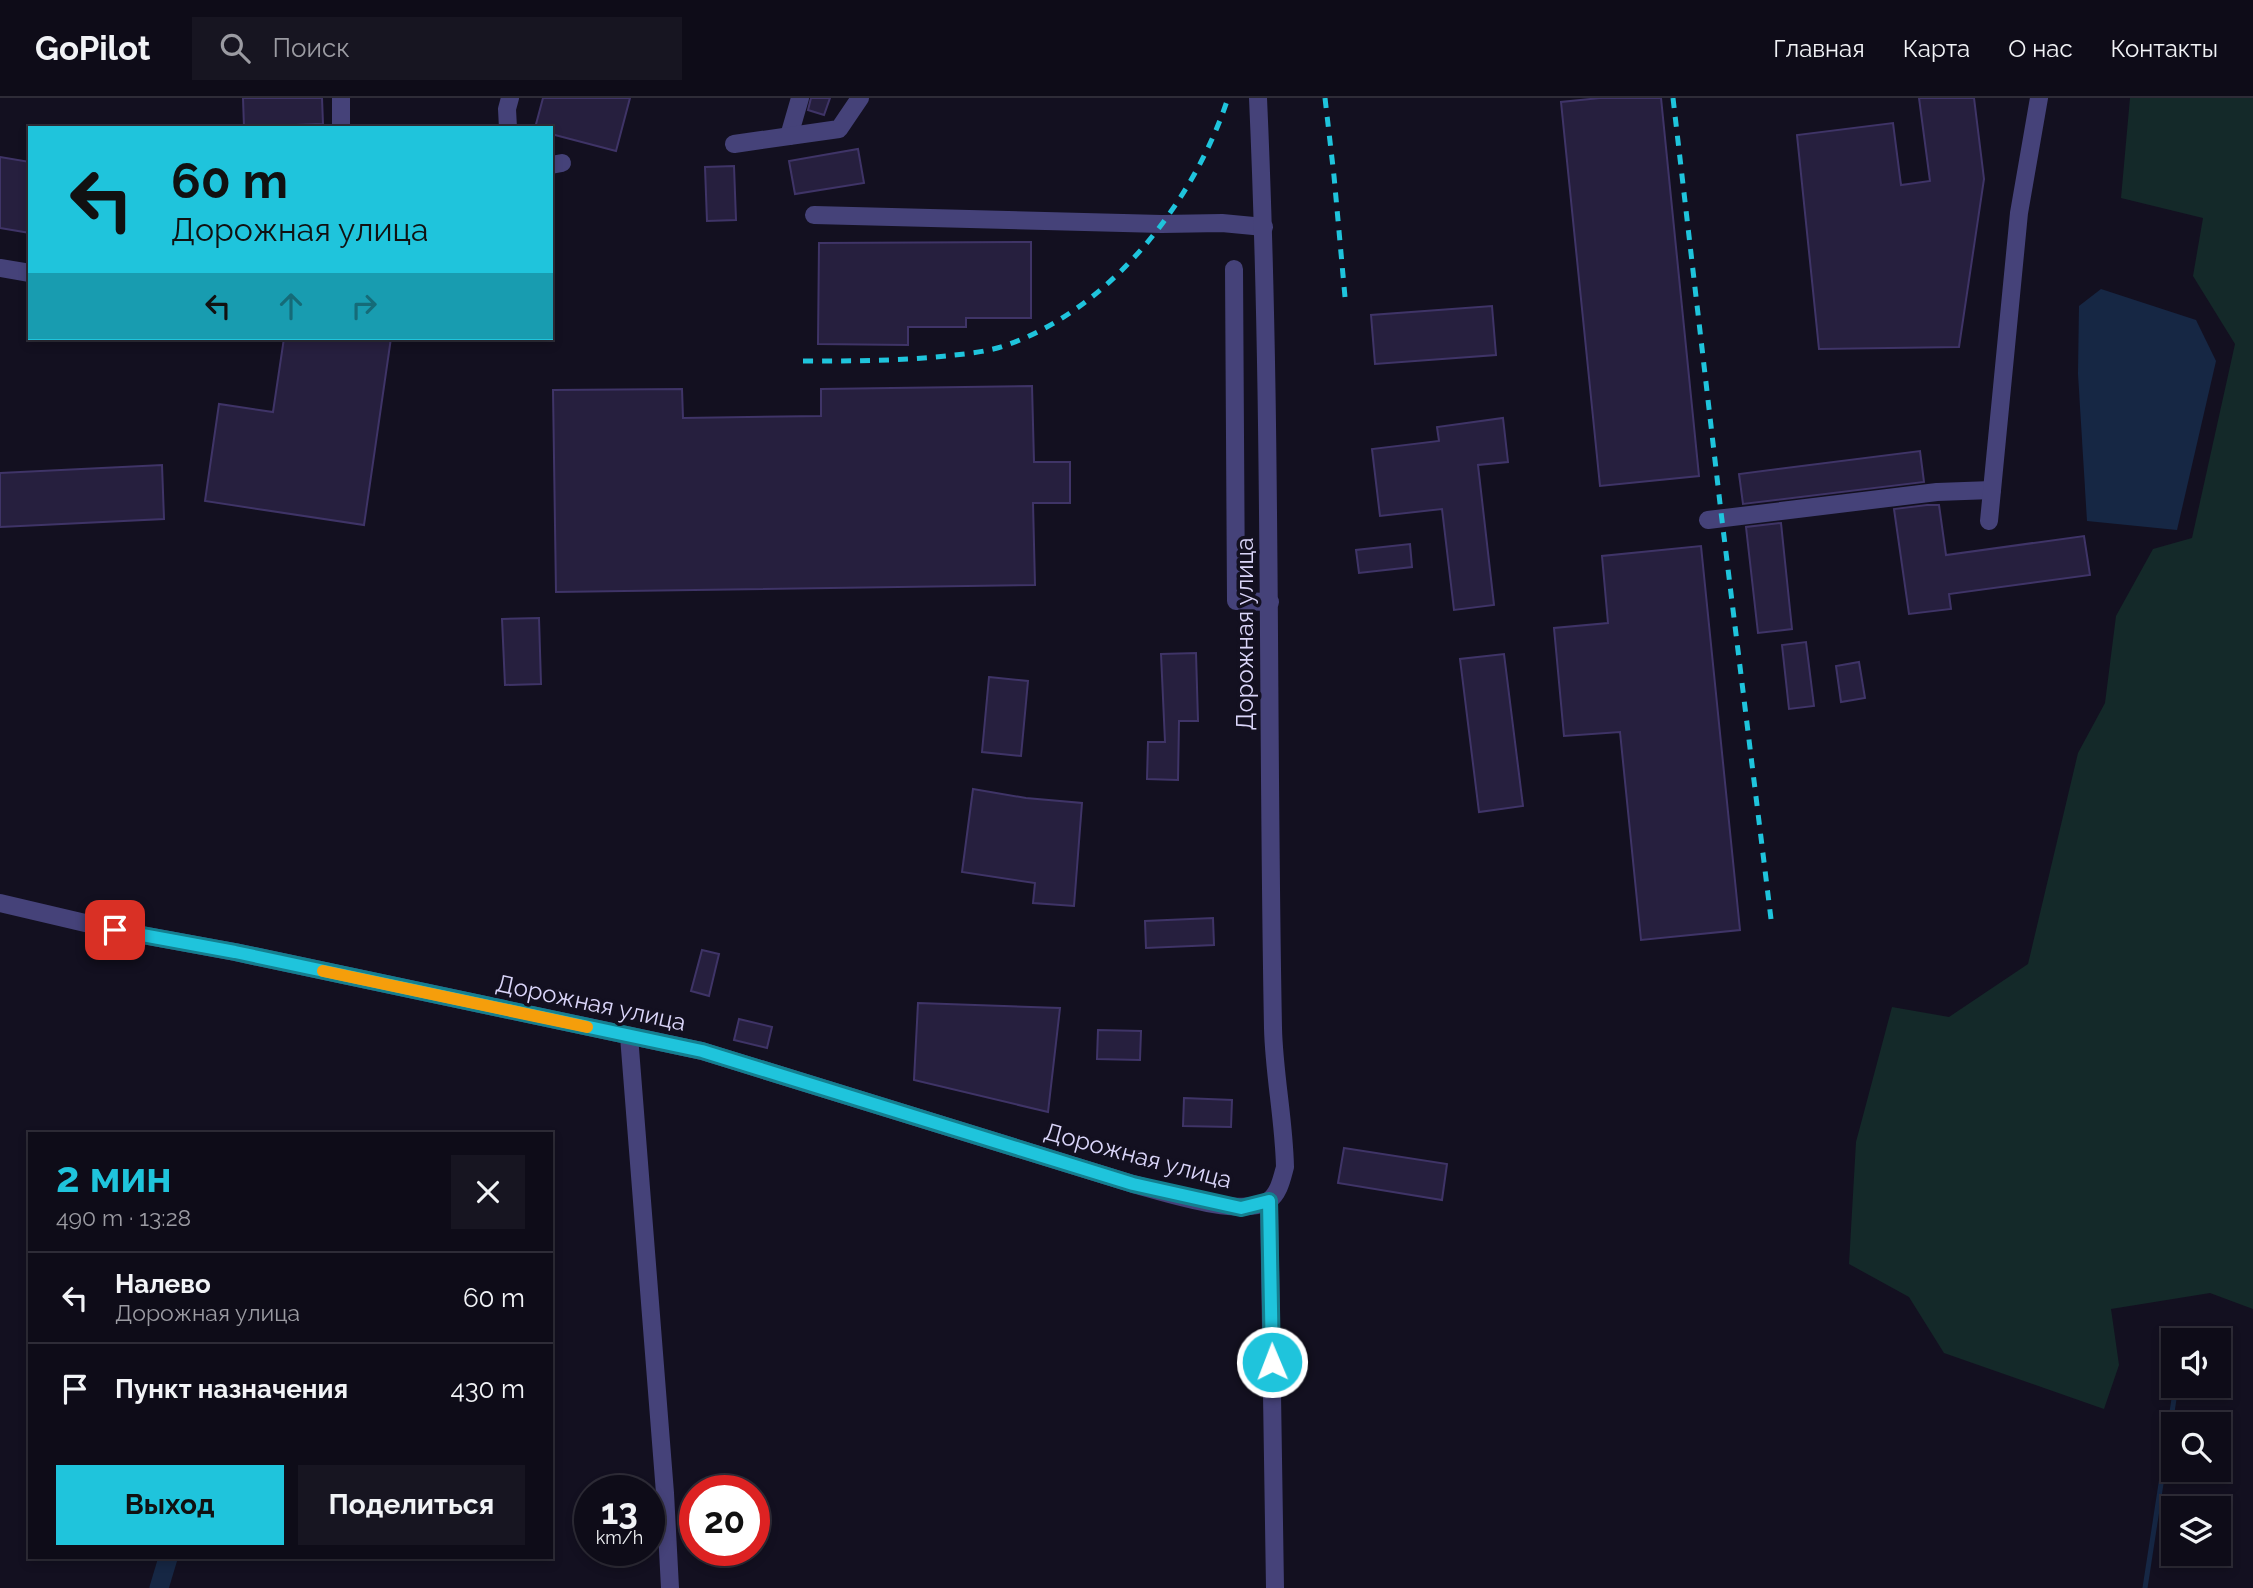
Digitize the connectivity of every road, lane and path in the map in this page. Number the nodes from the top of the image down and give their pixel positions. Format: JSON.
{"nodes":[{"id":1,"x":341,"y":98,"type":"edge"},
{"id":2,"x":510,"y":98,"type":"edge"},
{"id":3,"x":800,"y":98,"type":"edge"},
{"id":4,"x":860,"y":98,"type":"edge"},
{"id":5,"x":1258,"y":98,"type":"edge"},
{"id":6,"x":2039,"y":98,"type":"edge"},
{"id":7,"x":341,"y":126,"type":"edge"},
{"id":8,"x":508,"y":126,"type":"edge"},
{"id":9,"x":789,"y":136,"type":"junction"},
{"id":10,"x":734,"y":144,"type":"dead end"},
{"id":11,"x":814,"y":215,"type":"dead end"},
{"id":12,"x":1264,"y":227,"type":"junction"},
{"id":13,"x":0,"y":268,"type":"edge"},
{"id":14,"x":1234,"y":269,"type":"dead end"},
{"id":15,"x":28,"y":273,"type":"edge"},
{"id":16,"x":1992,"y":490,"type":"junction"},
{"id":17,"x":1708,"y":520,"type":"dead end"},
{"id":18,"x":1989,"y":521,"type":"dead end"},
{"id":19,"x":1270,"y":602,"type":"junction"},
{"id":20,"x":0,"y":903,"type":"edge"},
{"id":21,"x":629,"y":1036,"type":"junction"},
{"id":22,"x":1269,"y":1201,"type":"junction"},
{"id":23,"x":670,"y":1588,"type":"edge"},
{"id":24,"x":1275,"y":1588,"type":"edge"}],
"edges":[{"from":1,"to":7,"type":"street"},
{"from":2,"to":8,"type":"street"},
{"from":3,"to":9,"type":"street"},
{"from":4,"to":9,"type":"street"},
{"from":5,"to":12,"type":"street","name":"Дорожная улица"},
{"from":6,"to":16,"type":"street"},
{"from":9,"to":10,"type":"street"},
{"from":11,"to":12,"type":"street"},
{"from":12,"to":19,"type":"street","name":"Дорожная улица"},
{"from":13,"to":15,"type":"street"},
{"from":14,"to":19,"type":"street"},
{"from":16,"to":17,"type":"street"},
{"from":16,"to":18,"type":"street"},
{"from":19,"to":22,"type":"street","name":"Дорожная улица"},
{"from":20,"to":21,"type":"street","name":"Дорожная улица"},
{"from":21,"to":22,"type":"street","name":"Дорожная улица"},
{"from":21,"to":23,"type":"street"},
{"from":22,"to":24,"type":"street"}]}
